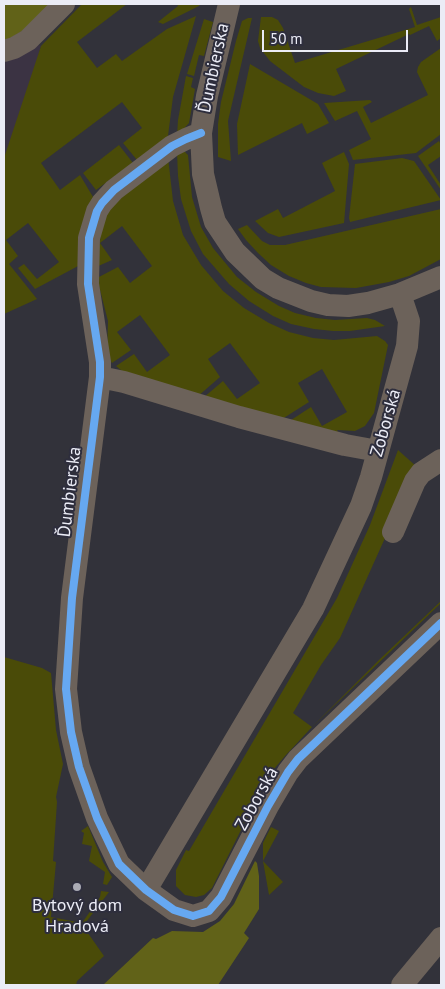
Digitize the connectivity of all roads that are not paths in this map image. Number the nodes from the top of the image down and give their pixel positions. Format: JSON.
{"nodes":[{"id":1,"x":64,"y":4,"type":"edge"},
{"id":2,"x":230,"y":4,"type":"edge"},
{"id":3,"x":4,"y":51,"type":"edge"},
{"id":4,"x":201,"y":133,"type":"junction"},
{"id":5,"x":441,"y":277,"type":"edge"},
{"id":6,"x":400,"y":294,"type":"junction"},
{"id":7,"x":100,"y":377,"type":"junction"},
{"id":8,"x":378,"y":451,"type":"junction"},
{"id":9,"x":441,"y":460,"type":"edge"},
{"id":10,"x":393,"y":532,"type":"dead end"},
{"id":11,"x":441,"y":623,"type":"edge"},
{"id":12,"x":146,"y":890,"type":"junction"},
{"id":13,"x":441,"y":938,"type":"edge"},
{"id":14,"x":402,"y":985,"type":"edge"}],
"edges":[{"from":1,"to":3,"type":"street"},
{"from":2,"to":4,"type":"street","name":"Ďumbierska"},
{"from":4,"to":6,"type":"street"},
{"from":4,"to":7,"type":"street","name":"Ďumbierska"},
{"from":5,"to":6,"type":"street"},
{"from":6,"to":8,"type":"street","name":"Zoborská"},
{"from":7,"to":8,"type":"street"},
{"from":7,"to":12,"type":"street","name":"Ďumbierska"},
{"from":8,"to":12,"type":"street","name":"Zoborská"},
{"from":9,"to":10,"type":"street"},
{"from":11,"to":12,"type":"street","name":"Zoborská"},
{"from":13,"to":14,"type":"street"}]}
